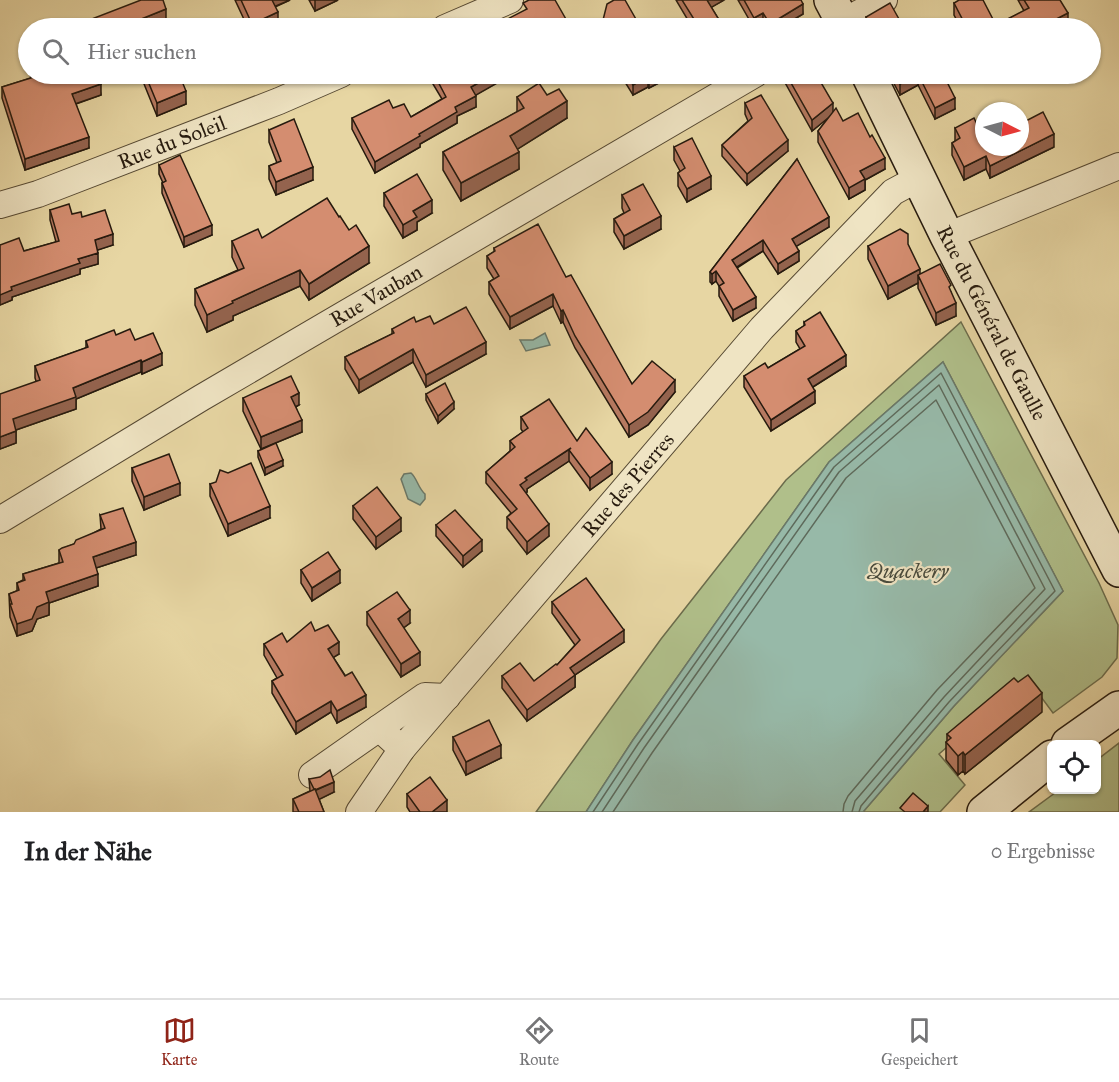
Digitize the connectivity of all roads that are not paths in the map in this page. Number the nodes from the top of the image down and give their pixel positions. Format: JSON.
{"nodes":[{"id":1,"x":510,"y":0,"type":"edge"},
{"id":2,"x":884,"y":0,"type":"edge"},
{"id":3,"x":468,"y":18,"type":"edge"},
{"id":4,"x":843,"y":18,"type":"edge"},
{"id":5,"x":318,"y":84,"type":"edge"},
{"id":6,"x":738,"y":84,"type":"edge"},
{"id":7,"x":873,"y":84,"type":"edge"},
{"id":8,"x":1119,"y":166,"type":"edge"},
{"id":9,"x":919,"y":178,"type":"junction"},
{"id":10,"x":0,"y":205,"type":"edge"},
{"id":11,"x":947,"y":236,"type":"junction"},
{"id":12,"x":0,"y":520,"type":"edge"},
{"id":13,"x":1119,"y":570,"type":"edge"},
{"id":14,"x":447,"y":697,"type":"junction"},
{"id":15,"x":1119,"y":708,"type":"edge"},
{"id":16,"x":379,"y":728,"type":"junction"},
{"id":17,"x":1074,"y":740,"type":"edge"},
{"id":18,"x":402,"y":748,"type":"junction"},
{"id":19,"x":1047,"y":761,"type":"edge"},
{"id":20,"x":312,"y":775,"type":"dead end"},
{"id":21,"x":359,"y":812,"type":"edge"},
{"id":22,"x":984,"y":812,"type":"edge"}],
"edges":[{"from":1,"to":3,"type":"street"},
{"from":2,"to":4,"type":"street"},
{"from":5,"to":10,"type":"street","name":"Rue du Soleil"},
{"from":6,"to":12,"type":"street","name":"Rue Vauban"},
{"from":7,"to":9,"type":"street","name":"Rue du Général de Gaulle"},
{"from":8,"to":11,"type":"street"},
{"from":9,"to":11,"type":"street","name":"Rue du Général de Gaulle"},
{"from":9,"to":14,"type":"street","name":"Rue des Pierres"},
{"from":11,"to":13,"type":"street","name":"Rue du Général de Gaulle"},
{"from":14,"to":16,"type":"street"},
{"from":14,"to":18,"type":"street","name":"Rue des Pierres"},
{"from":15,"to":17,"type":"street"},
{"from":16,"to":18,"type":"street"},
{"from":16,"to":20,"type":"street"},
{"from":18,"to":21,"type":"street","name":"Rue des Pierres"},
{"from":19,"to":22,"type":"street"}]}
